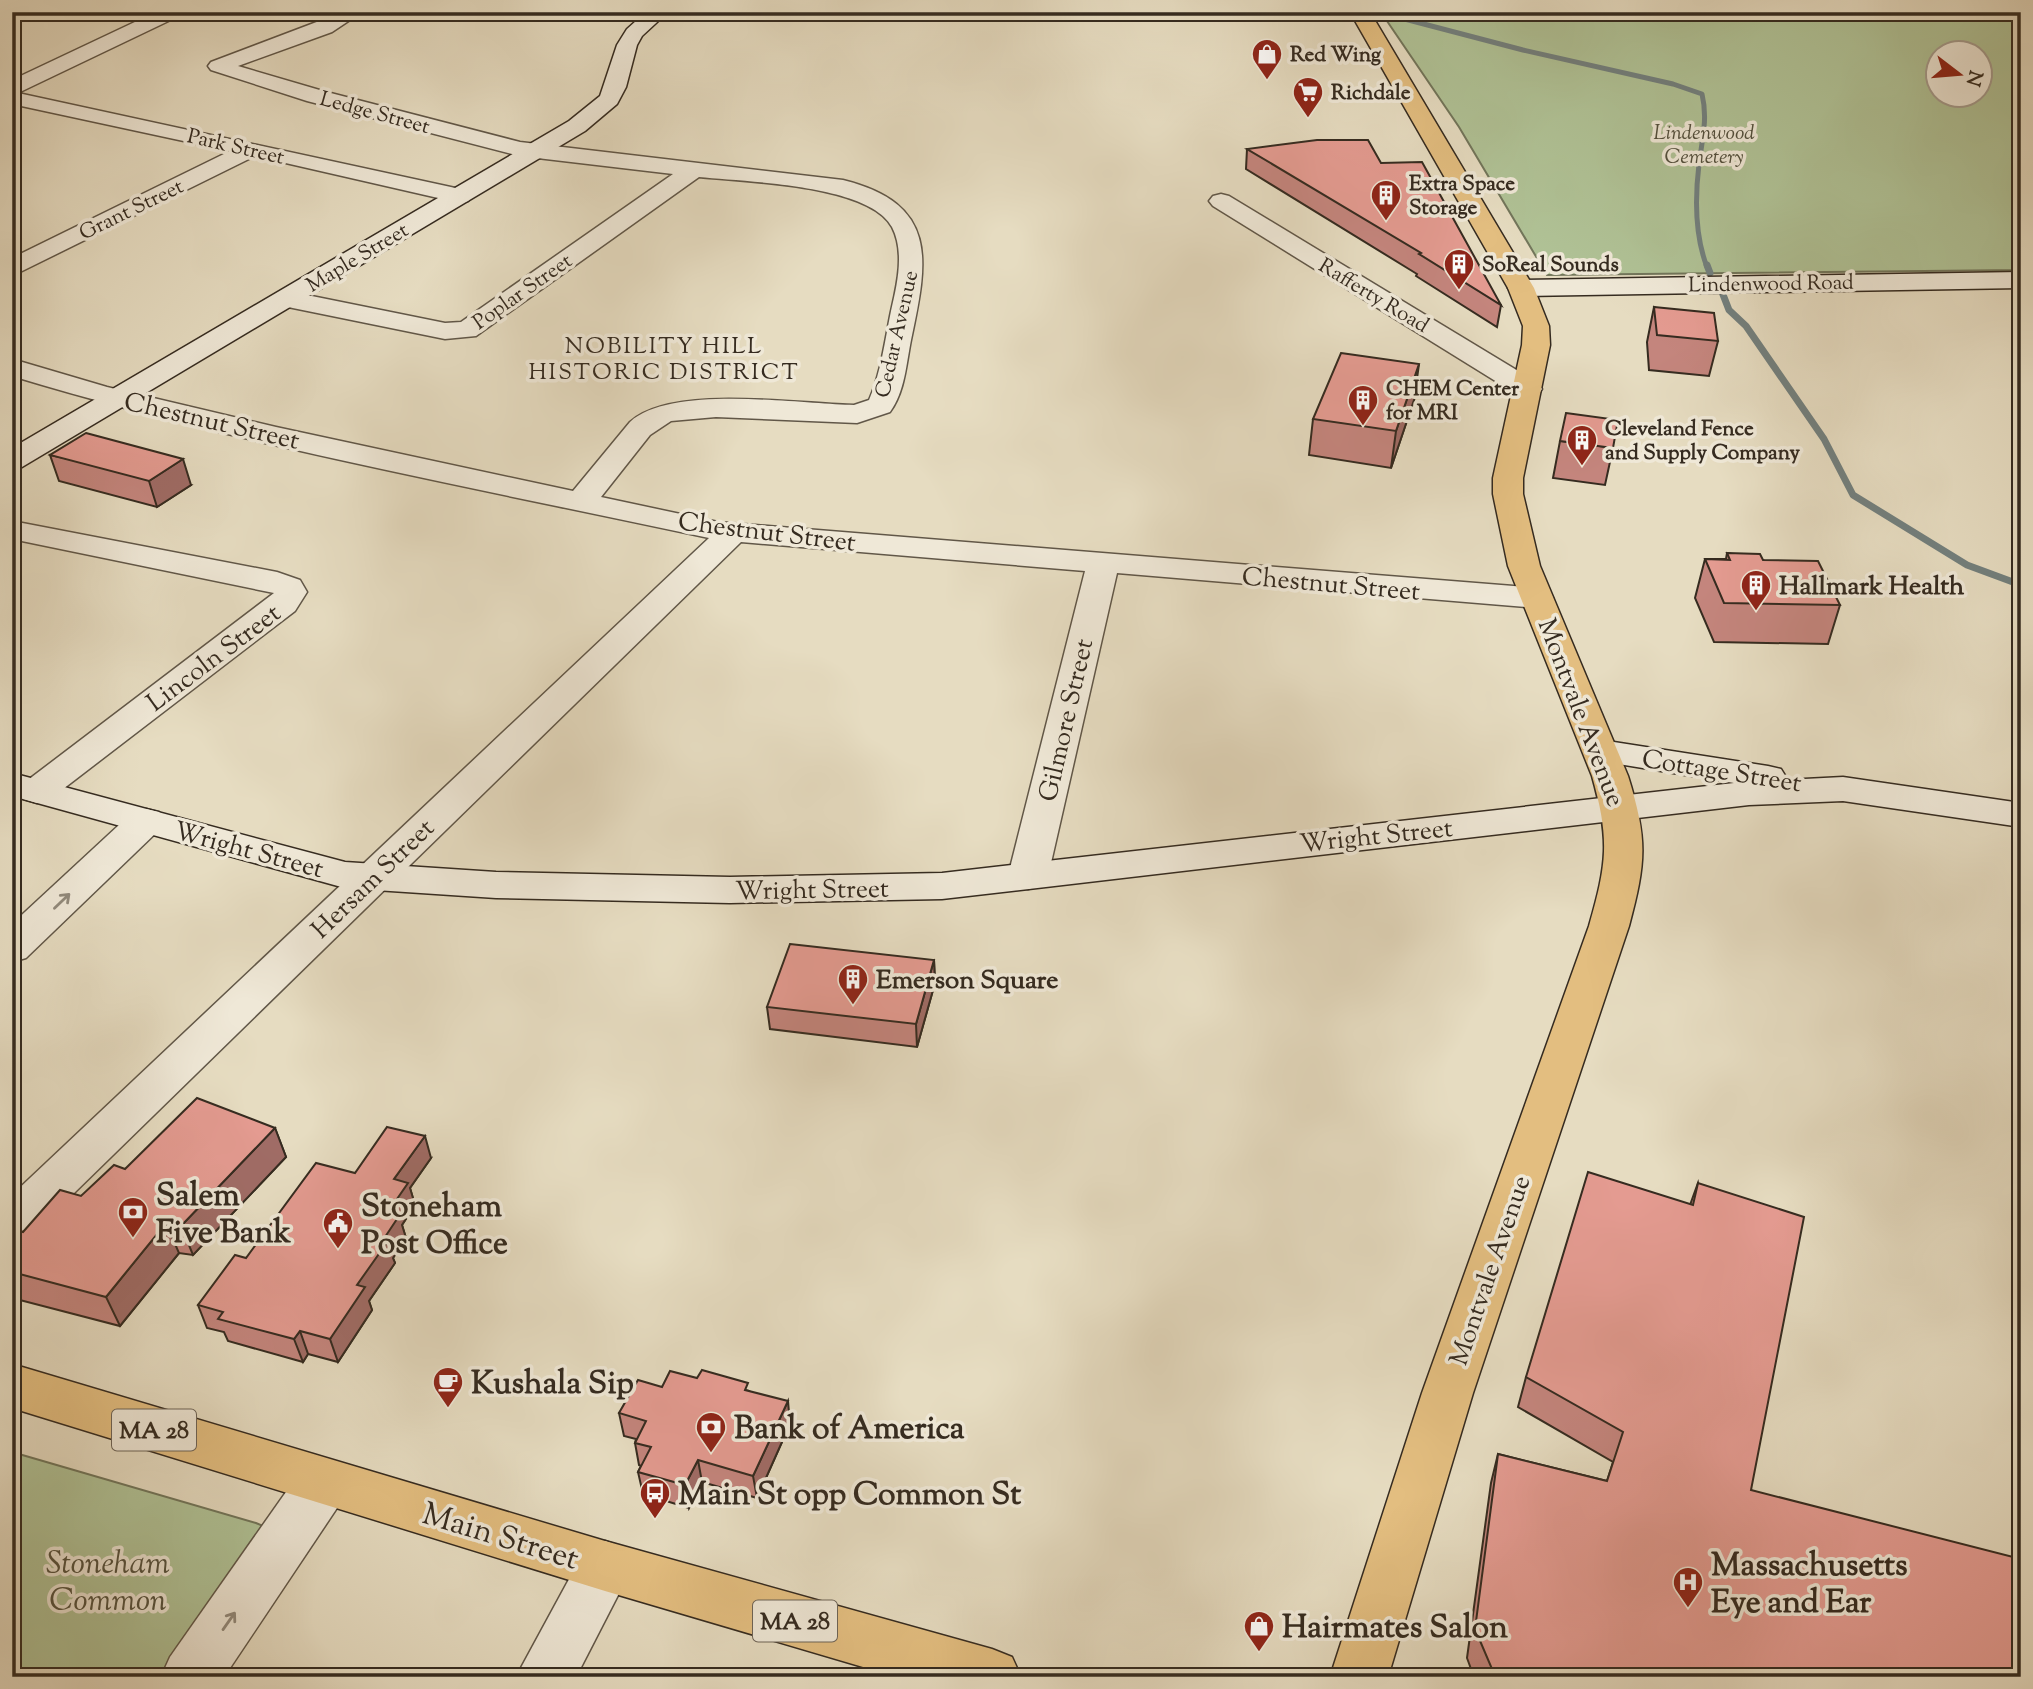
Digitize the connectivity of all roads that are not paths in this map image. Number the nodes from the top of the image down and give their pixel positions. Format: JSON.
{"nodes":[{"id":1,"x":172,"y":12,"type":"edge"},
{"id":2,"x":314,"y":12,"type":"edge"},
{"id":3,"x":658,"y":12,"type":"edge"},
{"id":4,"x":1360,"y":12,"type":"edge"},
{"id":5,"x":12,"y":88,"type":"edge"},
{"id":6,"x":12,"y":98,"type":"edge"},
{"id":7,"x":60,"y":107,"type":"junction"},
{"id":8,"x":23,"y":122,"type":"dead end"},
{"id":9,"x":250,"y":150,"type":"junction"},
{"id":10,"x":535,"y":152,"type":"junction"},
{"id":11,"x":694,"y":170,"type":"junction"},
{"id":12,"x":460,"y":196,"type":"junction"},
{"id":13,"x":1221,"y":201,"type":"dead end"},
{"id":14,"x":12,"y":268,"type":"edge"},
{"id":15,"x":2021,"y":279,"type":"edge"},
{"id":16,"x":1521,"y":288,"type":"junction"},
{"id":17,"x":287,"y":299,"type":"junction"},
{"id":18,"x":12,"y":367,"type":"edge"},
{"id":19,"x":1528,"y":389,"type":"junction"},
{"id":20,"x":120,"y":398,"type":"junction"},
{"id":21,"x":12,"y":461,"type":"edge"},
{"id":22,"x":582,"y":500,"type":"junction"},
{"id":23,"x":12,"y":530,"type":"edge"},
{"id":24,"x":733,"y":533,"type":"junction"},
{"id":25,"x":1102,"y":563,"type":"junction"},
{"id":26,"x":1537,"y":598,"type":"junction"},
{"id":27,"x":1601,"y":751,"type":"junction"},
{"id":28,"x":24,"y":787,"type":"edge"},
{"id":29,"x":1843,"y":789,"type":"junction"},
{"id":30,"x":1620,"y":809,"type":"junction"},
{"id":31,"x":2021,"y":815,"type":"edge"},
{"id":32,"x":146,"y":821,"type":"junction"},
{"id":33,"x":1028,"y":876,"type":"junction"},
{"id":34,"x":372,"y":879,"type":"junction"},
{"id":35,"x":12,"y":948,"type":"edge"},
{"id":36,"x":12,"y":1224,"type":"edge"},
{"id":37,"x":12,"y":1386,"type":"edge"},
{"id":38,"x":324,"y":1482,"type":"junction"},
{"id":39,"x":604,"y":1566,"type":"junction"},
{"id":40,"x":988,"y":1676,"type":"edge"},
{"id":41,"x":190,"y":1677,"type":"edge"},
{"id":42,"x":545,"y":1677,"type":"edge"},
{"id":43,"x":1359,"y":1677,"type":"edge"}],
"edges":[{"from":1,"to":5,"type":"street"},
{"from":2,"to":10,"type":"street","name":"Ledge Street"},
{"from":3,"to":10,"type":"street","name":"Maple Street"},
{"from":4,"to":16,"type":"main road","name":"Montvale Avenue"},
{"from":6,"to":7,"type":"street","name":"Park Street"},
{"from":7,"to":8,"type":"street"},
{"from":7,"to":9,"type":"street","name":"Park Street"},
{"from":9,"to":12,"type":"street","name":"Park Street"},
{"from":9,"to":14,"type":"street","name":"Grant Street"},
{"from":10,"to":11,"type":"street","name":"Cedar Avenue"},
{"from":10,"to":12,"type":"street","name":"Maple Street"},
{"from":11,"to":17,"type":"street","name":"Poplar Street"},
{"from":11,"to":22,"type":"street","name":"Cedar Avenue"},
{"from":12,"to":17,"type":"street","name":"Maple Street"},
{"from":13,"to":19,"type":"street","name":"Rafferty Road"},
{"from":15,"to":16,"type":"street","name":"Lindenwood Road"},
{"from":16,"to":19,"type":"main road","name":"Montvale Avenue"},
{"from":17,"to":20,"type":"street","name":"Maple Street"},
{"from":18,"to":20,"type":"street","name":"Chestnut Street"},
{"from":19,"to":26,"type":"main road","name":"Montvale Avenue"},
{"from":20,"to":21,"type":"street","name":"Maple Street"},
{"from":20,"to":22,"type":"street","name":"Chestnut Street"},
{"from":22,"to":24,"type":"street","name":"Chestnut Street"},
{"from":23,"to":28,"type":"street","name":"Lincoln Street"},
{"from":24,"to":25,"type":"street","name":"Chestnut Street"},
{"from":24,"to":34,"type":"street","name":"Hersam Street"},
{"from":25,"to":26,"type":"street","name":"Chestnut Street"},
{"from":25,"to":33,"type":"street","name":"Gilmore Street"},
{"from":26,"to":27,"type":"main road","name":"Montvale Avenue"},
{"from":27,"to":29,"type":"street","name":"Cottage Street"},
{"from":27,"to":30,"type":"main road","name":"Montvale Avenue"},
{"from":28,"to":32,"type":"street","name":"Wright Street"},
{"from":29,"to":30,"type":"street","name":"Cottage Street"},
{"from":29,"to":31,"type":"street","name":"Cottage Street"},
{"from":30,"to":33,"type":"street","name":"Wright Street"},
{"from":30,"to":43,"type":"main road","name":"Montvale Avenue"},
{"from":32,"to":34,"type":"street","name":"Wright Street"},
{"from":35,"to":32,"type":"street","one_way":true},
{"from":33,"to":34,"type":"street","name":"Wright Street"},
{"from":34,"to":36,"type":"street","name":"Hersam Street"},
{"from":37,"to":38,"type":"main road","name":"Main Street","number":"MA 28"},
{"from":38,"to":39,"type":"main road","name":"Main Street","number":"MA 28"},
{"from":41,"to":38,"type":"street","one_way":true},
{"from":39,"to":40,"type":"main road","name":"Main Street","number":"MA 28"},
{"from":39,"to":42,"type":"street"}]}
